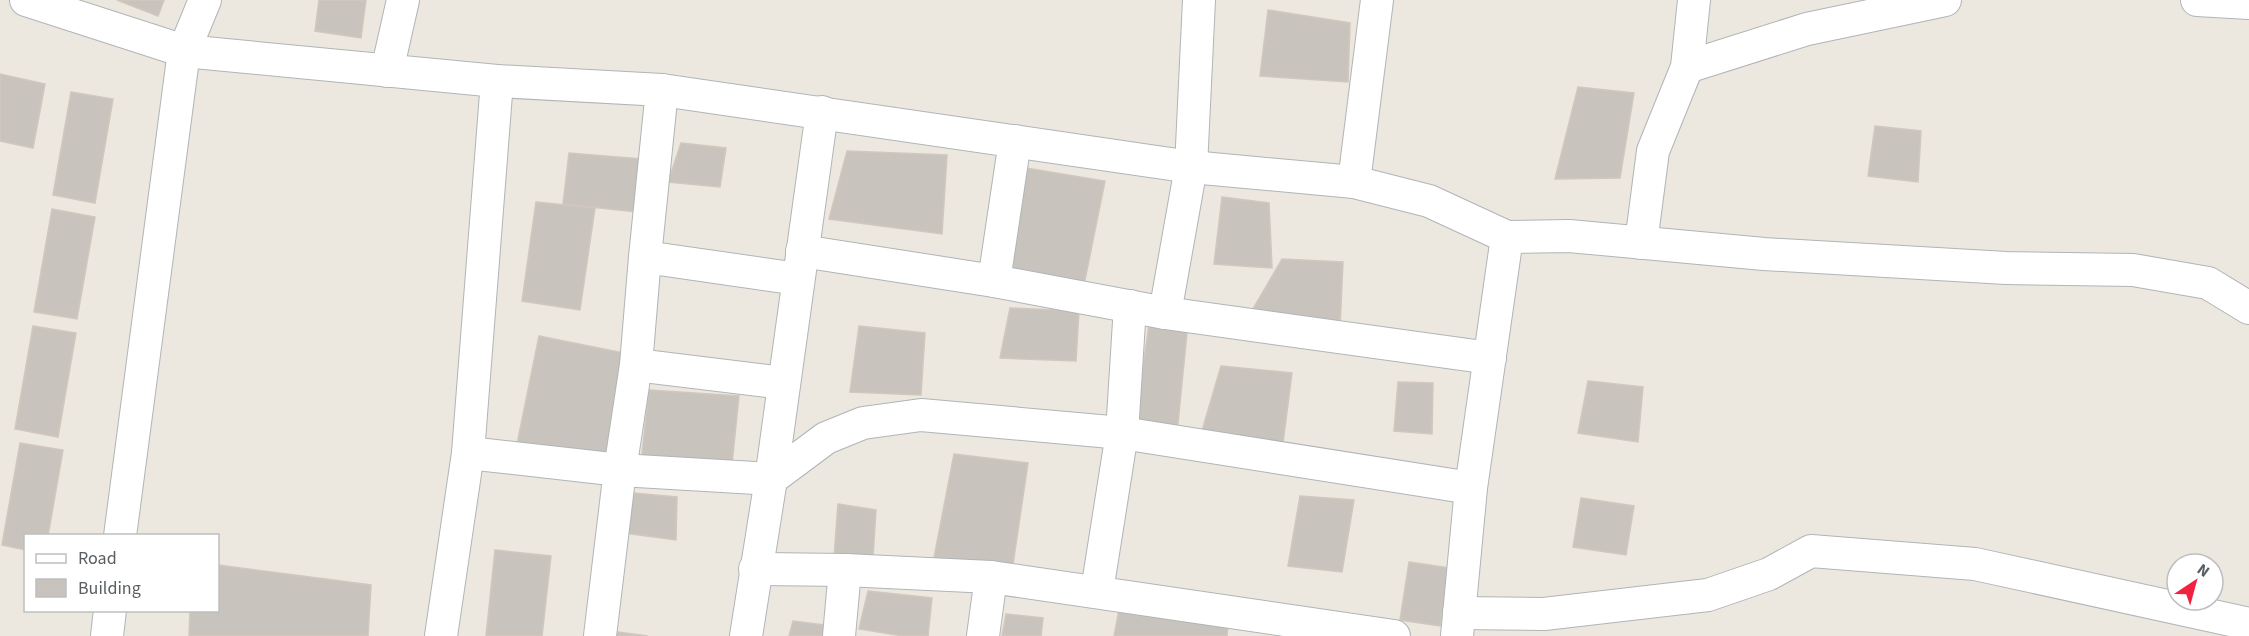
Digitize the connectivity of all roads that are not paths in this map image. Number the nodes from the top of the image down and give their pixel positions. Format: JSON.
{"nodes":[{"id":1,"x":26,"y":0,"type":"edge"},
{"id":2,"x":205,"y":0,"type":"edge"},
{"id":3,"x":403,"y":0,"type":"edge"},
{"id":4,"x":1199,"y":0,"type":"edge"},
{"id":5,"x":1377,"y":0,"type":"edge"},
{"id":6,"x":1694,"y":0,"type":"edge"},
{"id":7,"x":1945,"y":0,"type":"edge"},
{"id":8,"x":2197,"y":0,"type":"edge"},
{"id":9,"x":2249,"y":3,"type":"edge"},
{"id":10,"x":184,"y":51,"type":"junction"},
{"id":11,"x":1687,"y":67,"type":"junction"},
{"id":12,"x":387,"y":70,"type":"junction"},
{"id":13,"x":497,"y":81,"type":"junction"},
{"id":14,"x":662,"y":90,"type":"junction"},
{"id":15,"x":822,"y":112,"type":"junction"},
{"id":16,"x":1015,"y":141,"type":"junction"},
{"id":17,"x":1191,"y":167,"type":"junction"},
{"id":18,"x":1354,"y":183,"type":"junction"},
{"id":19,"x":1507,"y":237,"type":"junction"},
{"id":20,"x":1641,"y":243,"type":"junction"},
{"id":21,"x":645,"y":256,"type":"junction"},
{"id":22,"x":800,"y":265,"type":"junction"},
{"id":23,"x":994,"y":282,"type":"junction"},
{"id":24,"x":1130,"y":306,"type":"junction"},
{"id":25,"x":2249,"y":308,"type":"edge"},
{"id":26,"x":1164,"y":313,"type":"junction"},
{"id":27,"x":1490,"y":358,"type":"junction"},
{"id":28,"x":636,"y":365,"type":"junction"},
{"id":29,"x":784,"y":383,"type":"junction"},
{"id":30,"x":1122,"y":433,"type":"junction"},
{"id":31,"x":468,"y":453,"type":"junction"},
{"id":32,"x":620,"y":470,"type":"junction"},
{"id":33,"x":771,"y":479,"type":"junction"},
{"id":34,"x":1471,"y":488,"type":"junction"},
{"id":35,"x":120,"y":534,"type":"edge"},
{"id":36,"x":755,"y":569,"type":"junction"},
{"id":37,"x":845,"y":570,"type":"junction"},
{"id":38,"x":991,"y":577,"type":"junction"},
{"id":39,"x":1097,"y":591,"type":"junction"},
{"id":40,"x":110,"y":612,"type":"edge"},
{"id":41,"x":1458,"y":624,"type":"edge"},
{"id":42,"x":2249,"y":624,"type":"edge"},
{"id":43,"x":107,"y":636,"type":"edge"},
{"id":44,"x":441,"y":636,"type":"edge"},
{"id":45,"x":600,"y":636,"type":"edge"},
{"id":46,"x":747,"y":636,"type":"edge"},
{"id":47,"x":839,"y":636,"type":"edge"},
{"id":48,"x":983,"y":636,"type":"edge"},
{"id":49,"x":1394,"y":636,"type":"edge"}],
"edges":[{"from":1,"to":10,"type":"street"},
{"from":2,"to":10,"type":"street"},
{"from":3,"to":12,"type":"street"},
{"from":4,"to":17,"type":"street"},
{"from":5,"to":18,"type":"street"},
{"from":6,"to":11,"type":"street"},
{"from":7,"to":11,"type":"street"},
{"from":8,"to":9,"type":"street"},
{"from":10,"to":12,"type":"street"},
{"from":10,"to":35,"type":"street"},
{"from":11,"to":20,"type":"street"},
{"from":12,"to":13,"type":"street"},
{"from":13,"to":14,"type":"street"},
{"from":13,"to":31,"type":"street"},
{"from":14,"to":15,"type":"street"},
{"from":14,"to":21,"type":"street"},
{"from":15,"to":16,"type":"street"},
{"from":15,"to":22,"type":"street"},
{"from":16,"to":17,"type":"street"},
{"from":16,"to":23,"type":"street"},
{"from":17,"to":18,"type":"street"},
{"from":17,"to":26,"type":"street"},
{"from":18,"to":19,"type":"street"},
{"from":19,"to":20,"type":"street"},
{"from":19,"to":27,"type":"street"},
{"from":20,"to":25,"type":"street"},
{"from":21,"to":22,"type":"street"},
{"from":21,"to":28,"type":"street"},
{"from":22,"to":23,"type":"street"},
{"from":22,"to":29,"type":"street"},
{"from":23,"to":24,"type":"street"},
{"from":24,"to":26,"type":"street"},
{"from":24,"to":30,"type":"street"},
{"from":26,"to":27,"type":"street"},
{"from":27,"to":34,"type":"street"},
{"from":28,"to":29,"type":"street"},
{"from":28,"to":32,"type":"street"},
{"from":29,"to":33,"type":"street"},
{"from":30,"to":33,"type":"street"},
{"from":30,"to":34,"type":"street"},
{"from":30,"to":39,"type":"street"},
{"from":31,"to":32,"type":"street"},
{"from":31,"to":44,"type":"street"},
{"from":32,"to":33,"type":"street"},
{"from":32,"to":45,"type":"street"},
{"from":33,"to":36,"type":"street"},
{"from":34,"to":41,"type":"street"},
{"from":36,"to":37,"type":"street"},
{"from":36,"to":46,"type":"street"},
{"from":37,"to":38,"type":"street"},
{"from":37,"to":47,"type":"street"},
{"from":38,"to":39,"type":"street"},
{"from":38,"to":48,"type":"street"},
{"from":39,"to":49,"type":"street"},
{"from":40,"to":43,"type":"street"},
{"from":41,"to":42,"type":"street"}]}
